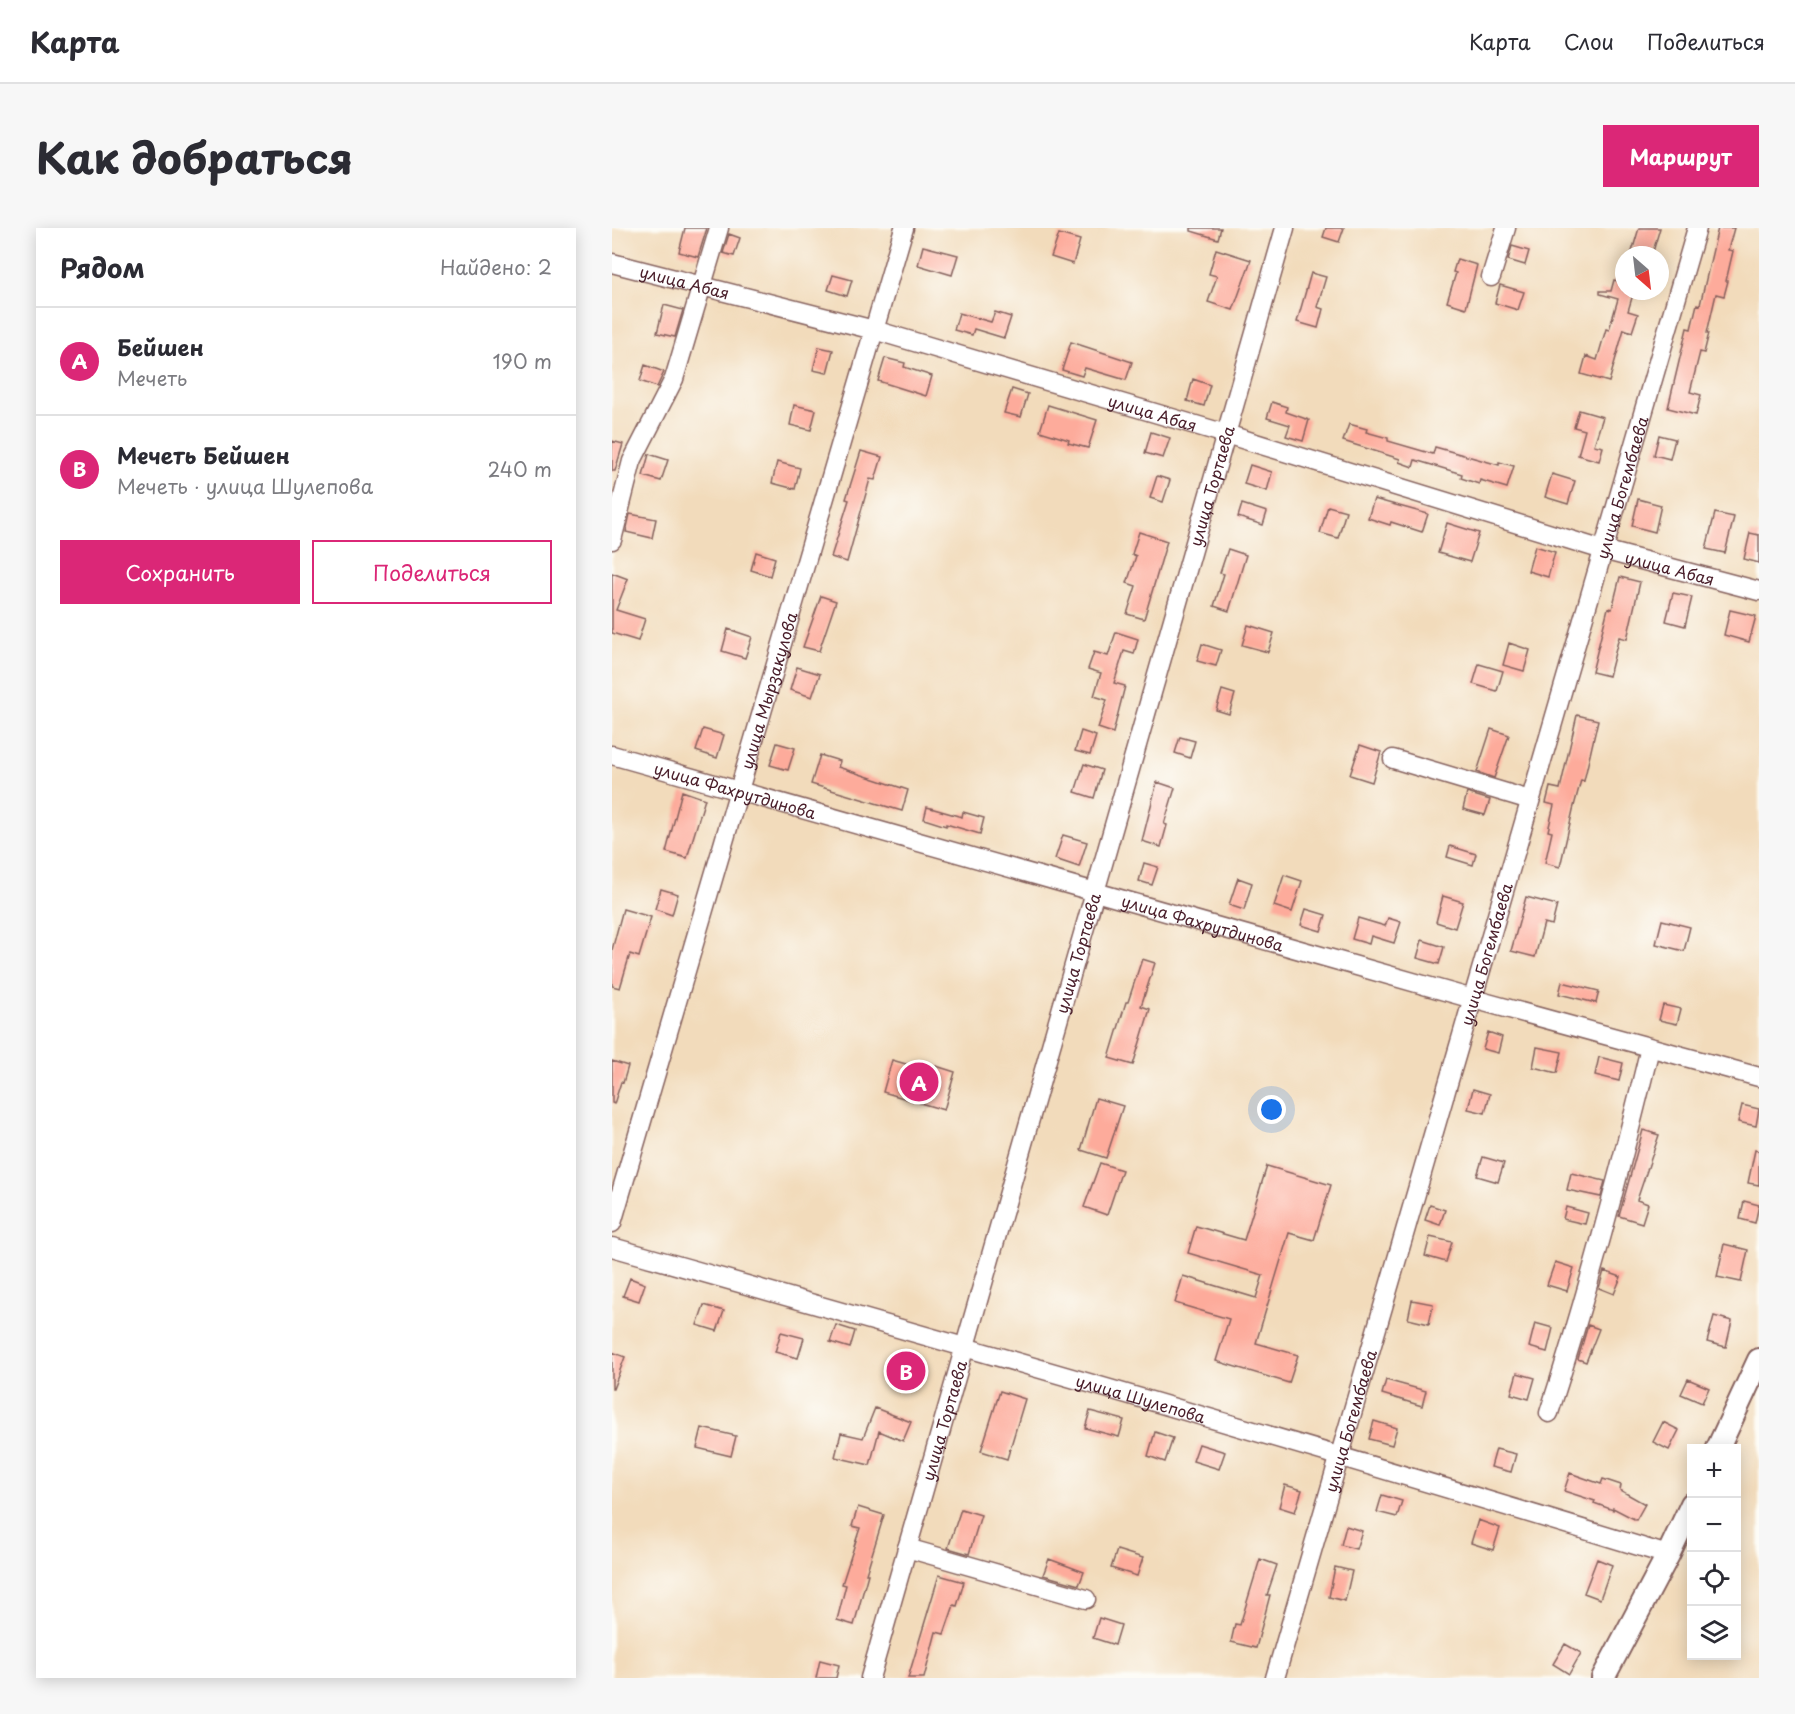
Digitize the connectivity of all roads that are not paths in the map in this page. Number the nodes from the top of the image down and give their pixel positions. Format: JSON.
{"nodes":[{"id":1,"x":719,"y":228,"type":"edge"},
{"id":2,"x":904,"y":228,"type":"edge"},
{"id":3,"x":1285,"y":228,"type":"edge"},
{"id":4,"x":1506,"y":228,"type":"edge"},
{"id":5,"x":1697,"y":228,"type":"edge"},
{"id":6,"x":612,"y":263,"type":"edge"},
{"id":7,"x":1491,"y":277,"type":"dead end"},
{"id":8,"x":702,"y":286,"type":"junction"},
{"id":9,"x":874,"y":330,"type":"junction"},
{"id":10,"x":1226,"y":434,"type":"junction"},
{"id":11,"x":612,"y":540,"type":"edge"},
{"id":12,"x":1603,"y":550,"type":"junction"},
{"id":13,"x":1759,"y":591,"type":"edge"},
{"id":14,"x":612,"y":755,"type":"edge"},
{"id":15,"x":1393,"y":759,"type":"dead end"},
{"id":16,"x":739,"y":790,"type":"junction"},
{"id":17,"x":1530,"y":800,"type":"junction"},
{"id":18,"x":1095,"y":892,"type":"junction"},
{"id":19,"x":1473,"y":999,"type":"junction"},
{"id":20,"x":1650,"y":1048,"type":"junction"},
{"id":21,"x":1759,"y":1077,"type":"edge"},
{"id":22,"x":612,"y":1223,"type":"edge"},
{"id":23,"x":612,"y":1247,"type":"edge"},
{"id":24,"x":965,"y":1346,"type":"junction"},
{"id":25,"x":1759,"y":1360,"type":"edge"},
{"id":26,"x":1549,"y":1413,"type":"dead end"},
{"id":27,"x":1720,"y":1444,"type":"edge"},
{"id":28,"x":1340,"y":1455,"type":"junction"},
{"id":29,"x":1687,"y":1515,"type":"edge"},
{"id":30,"x":908,"y":1548,"type":"junction"},
{"id":31,"x":1668,"y":1555,"type":"junction"},
{"id":32,"x":1086,"y":1599,"type":"dead end"},
{"id":33,"x":870,"y":1678,"type":"edge"},
{"id":34,"x":1275,"y":1678,"type":"edge"},
{"id":35,"x":1603,"y":1678,"type":"edge"}],
"edges":[{"from":1,"to":8,"type":"street"},
{"from":2,"to":9,"type":"street","name":"улица Мырзакулова"},
{"from":3,"to":10,"type":"street","name":"улица Тортаева"},
{"from":4,"to":7,"type":"street"},
{"from":5,"to":12,"type":"street","name":"улица Богембаева"},
{"from":6,"to":8,"type":"street","name":"улица Абая"},
{"from":8,"to":9,"type":"street","name":"улица Абая"},
{"from":8,"to":11,"type":"street"},
{"from":9,"to":10,"type":"street","name":"улица Абая"},
{"from":9,"to":16,"type":"street","name":"улица Мырзакулова"},
{"from":10,"to":12,"type":"street","name":"улица Абая"},
{"from":10,"to":18,"type":"street","name":"улица Тортаева"},
{"from":12,"to":13,"type":"street","name":"улица Абая"},
{"from":12,"to":17,"type":"street","name":"улица Богембаева"},
{"from":14,"to":16,"type":"street","name":"улица Фахрутдинова"},
{"from":15,"to":17,"type":"street"},
{"from":16,"to":18,"type":"street","name":"улица Фахрутдинова"},
{"from":16,"to":22,"type":"street","name":"улица Мырзакулова"},
{"from":17,"to":19,"type":"street","name":"улица Богембаева"},
{"from":18,"to":19,"type":"street","name":"улица Фахрутдинова"},
{"from":18,"to":24,"type":"street","name":"улица Тортаева"},
{"from":19,"to":20,"type":"street","name":"улица Фахрутдинова"},
{"from":19,"to":28,"type":"street","name":"улица Богембаева"},
{"from":20,"to":21,"type":"street","name":"улица Фахрутдинова"},
{"from":20,"to":26,"type":"street"},
{"from":23,"to":24,"type":"street","name":"улица Шулепова"},
{"from":24,"to":28,"type":"street","name":"улица Шулепова"},
{"from":24,"to":30,"type":"street","name":"улица Тортаева"},
{"from":25,"to":27,"type":"main road"},
{"from":28,"to":31,"type":"street","name":"улица Шулепова"},
{"from":28,"to":34,"type":"street","name":"улица Богембаева"},
{"from":29,"to":31,"type":"main road"},
{"from":30,"to":32,"type":"street"},
{"from":30,"to":33,"type":"street","name":"улица Тортаева"},
{"from":31,"to":35,"type":"main road"}]}
